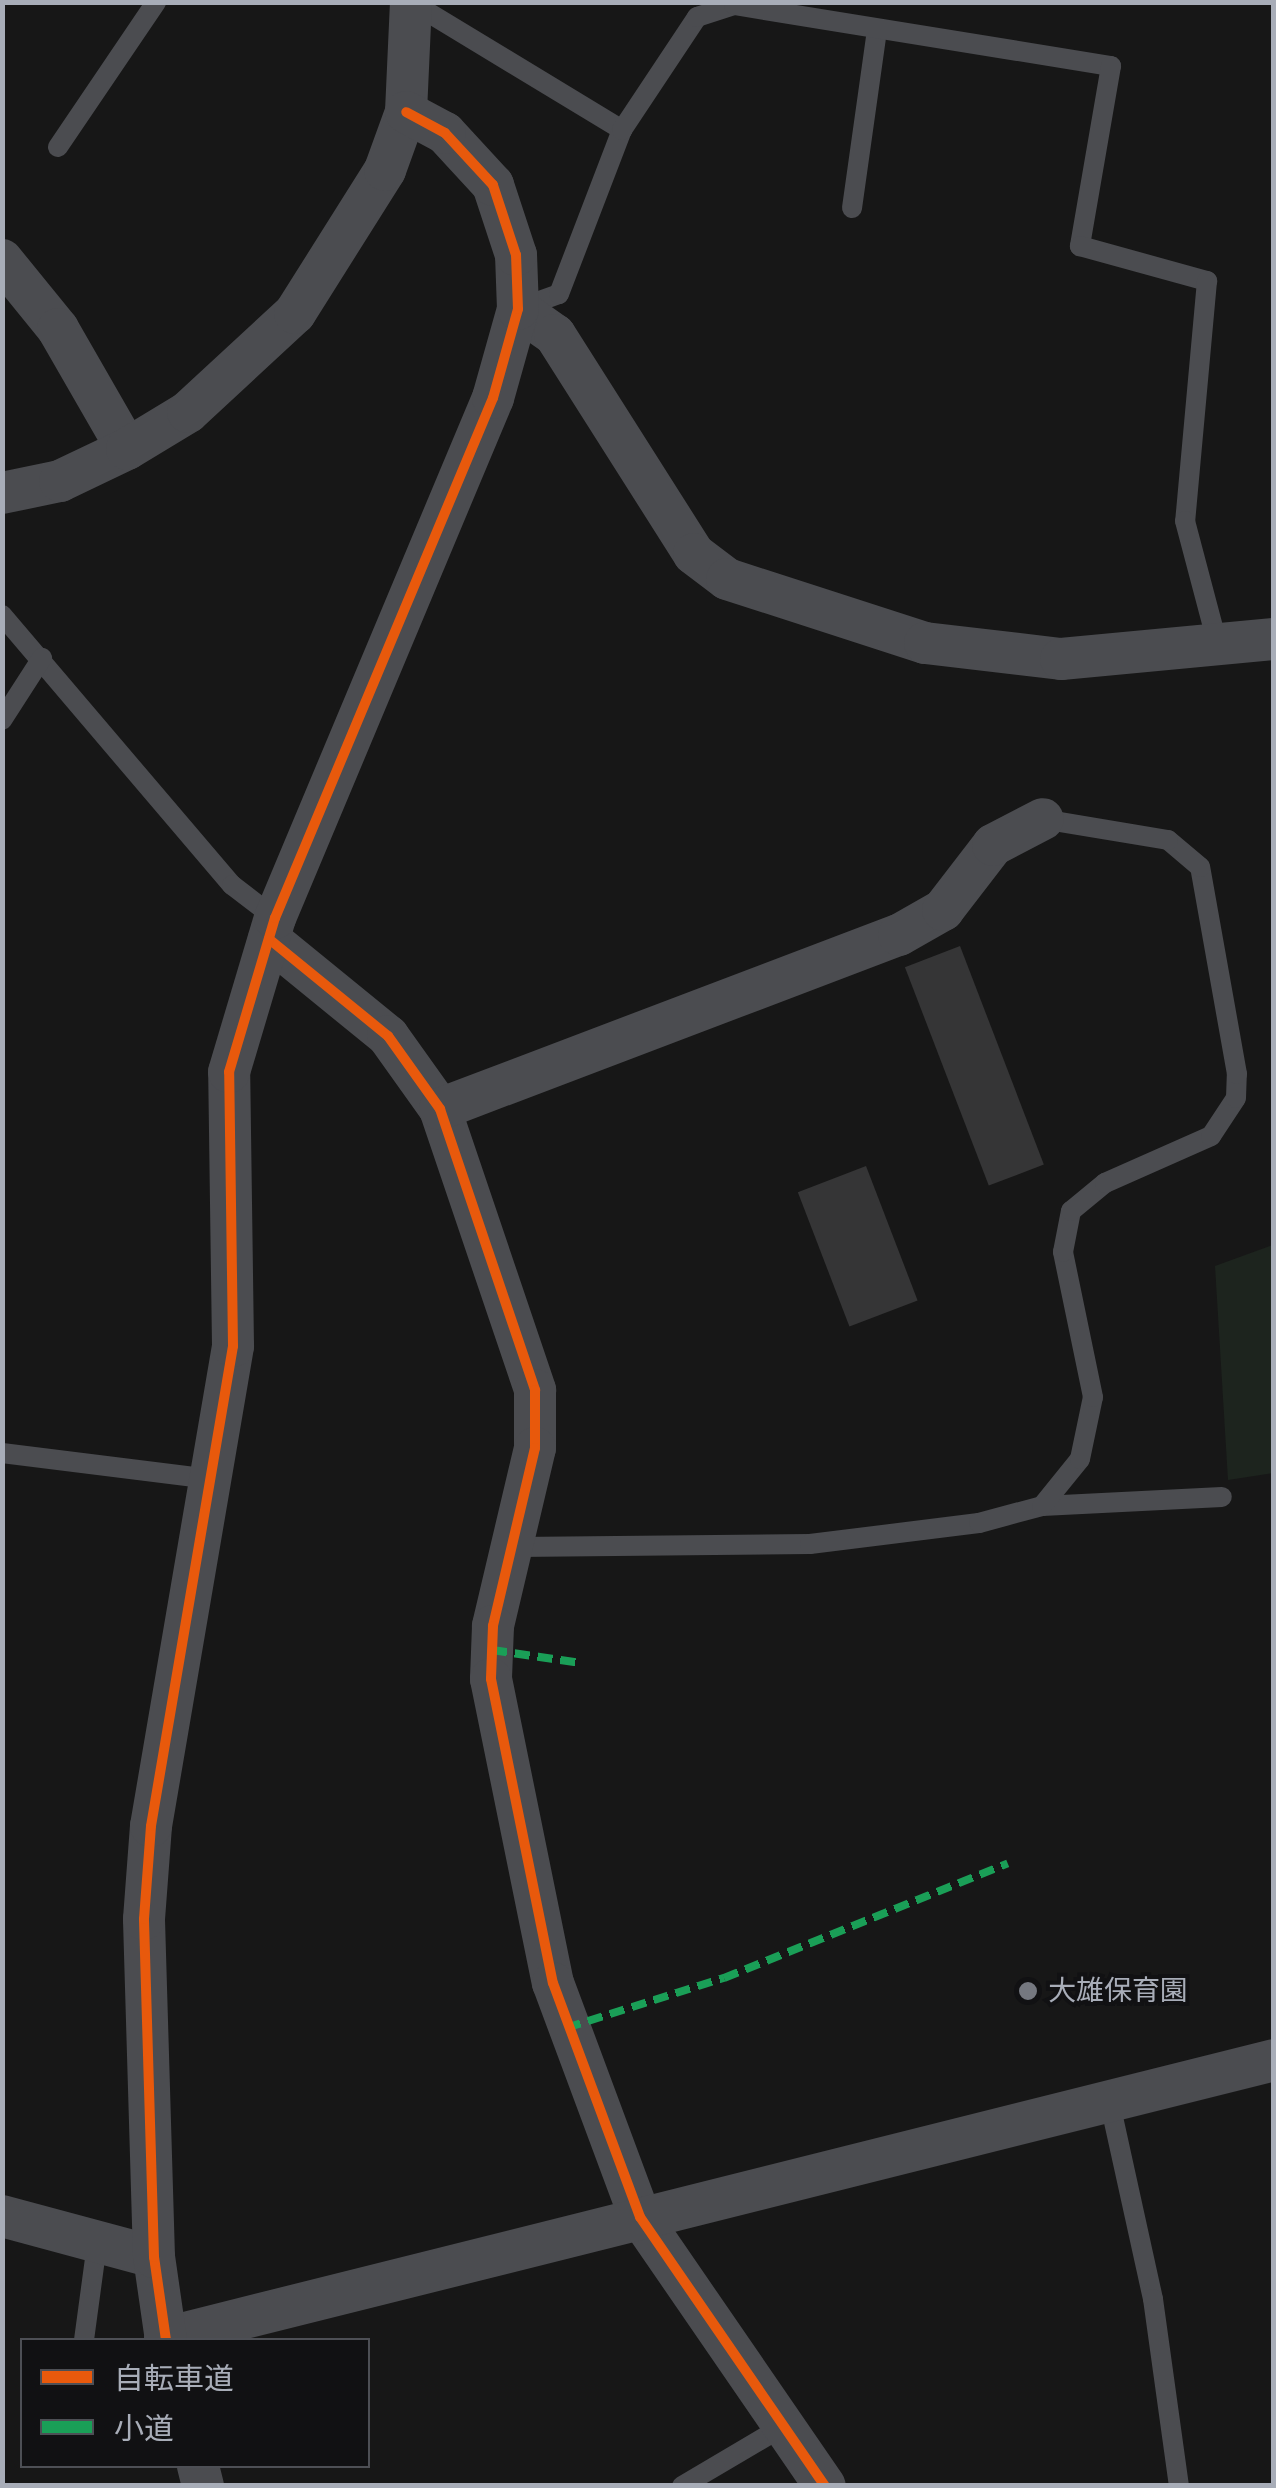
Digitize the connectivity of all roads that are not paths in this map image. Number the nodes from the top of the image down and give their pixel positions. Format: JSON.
{"nodes":[{"id":1,"x":156,"y":2,"type":"edge"},
{"id":2,"x":411,"y":2,"type":"edge"},
{"id":3,"x":877,"y":30,"type":"junction"},
{"id":4,"x":406,"y":112,"type":"junction"},
{"id":5,"x":622,"y":130,"type":"junction"},
{"id":6,"x":58,"y":147,"type":"dead end"},
{"id":7,"x":852,"y":208,"type":"dead end"},
{"id":8,"x":2,"y":260,"type":"edge"},
{"id":9,"x":518,"y":309,"type":"junction"},
{"id":10,"x":127,"y":449,"type":"junction"},
{"id":11,"x":2,"y":493,"type":"edge"},
{"id":12,"x":2,"y":615,"type":"edge"},
{"id":13,"x":1274,"y":639,"type":"edge"},
{"id":14,"x":1218,"y":648,"type":"junction"},
{"id":15,"x":42,"y":658,"type":"junction"},
{"id":16,"x":2,"y":720,"type":"edge"},
{"id":17,"x":1043,"y":819,"type":"joint"},
{"id":18,"x":272,"y":928,"type":"junction"},
{"id":19,"x":440,"y":1109,"type":"junction"},
{"id":20,"x":2,"y":1453,"type":"edge"},
{"id":21,"x":210,"y":1480,"type":"junction"},
{"id":22,"x":1222,"y":1497,"type":"dead end"},
{"id":23,"x":1042,"y":1506,"type":"junction"},
{"id":24,"x":516,"y":1547,"type":"junction"},
{"id":25,"x":1274,"y":2060,"type":"edge"},
{"id":26,"x":1109,"y":2098,"type":"junction"},
{"id":27,"x":2,"y":2216,"type":"edge"},
{"id":28,"x":640,"y":2217,"type":"junction"},
{"id":29,"x":97,"y":2244,"type":"junction"},
{"id":30,"x":154,"y":2257,"type":"junction"},
{"id":31,"x":84,"y":2338,"type":"edge"},
{"id":32,"x":165,"y":2338,"type":"edge"},
{"id":33,"x":169,"y":2338,"type":"edge"},
{"id":34,"x":784,"y":2426,"type":"junction"},
{"id":35,"x":682,"y":2486,"type":"edge"},
{"id":36,"x":825,"y":2486,"type":"edge"},
{"id":37,"x":1179,"y":2486,"type":"edge"}],
"edges":[{"from":1,"to":6,"type":"lane"},
{"from":2,"to":4,"type":"street"},
{"from":2,"to":5,"type":"lane"},
{"from":3,"to":5,"type":"lane"},
{"from":3,"to":7,"type":"lane"},
{"from":3,"to":14,"type":"lane"},
{"from":4,"to":9,"type":"street"},
{"from":4,"to":10,"type":"street"},
{"from":5,"to":9,"type":"lane"},
{"from":8,"to":10,"type":"street"},
{"from":9,"to":14,"type":"street"},
{"from":9,"to":18,"type":"street"},
{"from":10,"to":11,"type":"street"},
{"from":12,"to":15,"type":"lane"},
{"from":13,"to":14,"type":"street"},
{"from":15,"to":16,"type":"lane"},
{"from":15,"to":18,"type":"lane"},
{"from":17,"to":19,"type":"street"},
{"from":17,"to":23,"type":"lane"},
{"from":18,"to":19,"type":"street"},
{"from":18,"to":21,"type":"street"},
{"from":19,"to":24,"type":"street"},
{"from":20,"to":21,"type":"lane"},
{"from":21,"to":30,"type":"street"},
{"from":22,"to":23,"type":"lane"},
{"from":23,"to":24,"type":"lane"},
{"from":24,"to":28,"type":"street"},
{"from":25,"to":26,"type":"street"},
{"from":26,"to":28,"type":"street"},
{"from":26,"to":37,"type":"lane"},
{"from":27,"to":29,"type":"street"},
{"from":28,"to":33,"type":"street"},
{"from":28,"to":34,"type":"street"},
{"from":29,"to":30,"type":"street"},
{"from":29,"to":31,"type":"lane"},
{"from":30,"to":32,"type":"street"},
{"from":34,"to":35,"type":"lane"},
{"from":34,"to":36,"type":"street"}]}
